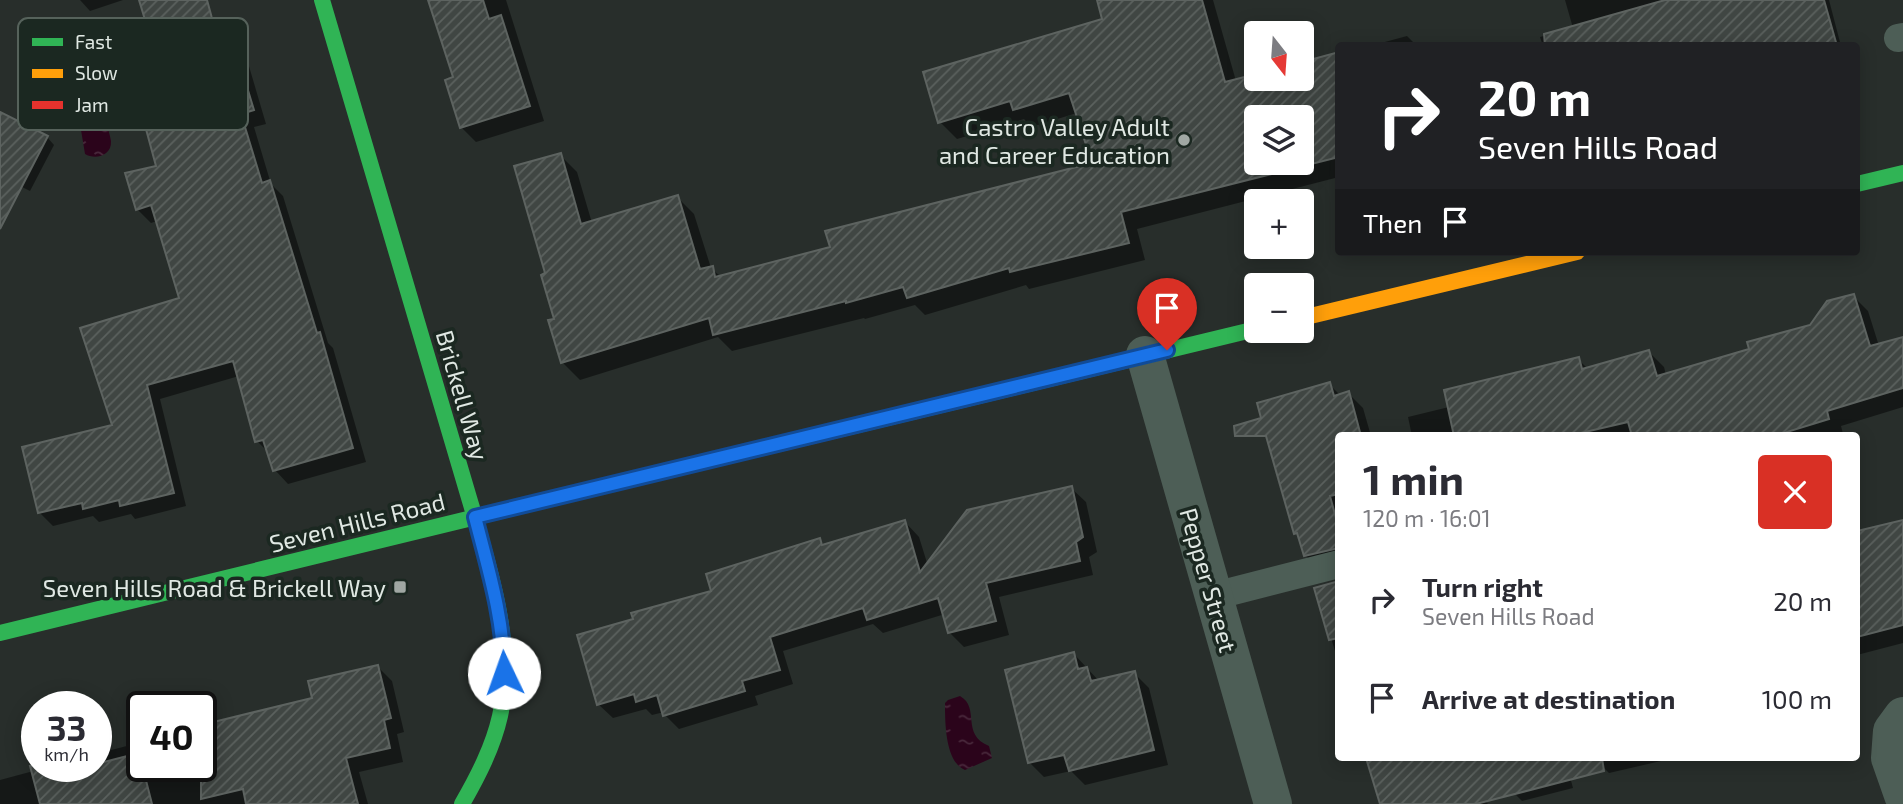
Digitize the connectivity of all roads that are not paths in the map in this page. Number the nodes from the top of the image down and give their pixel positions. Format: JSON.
{"nodes":[{"id":1,"x":322,"y":0,"type":"edge"},
{"id":2,"x":1903,"y":173,"type":"edge"},
{"id":3,"x":1860,"y":183,"type":"edge"},
{"id":4,"x":1560,"y":256,"type":"edge"},
{"id":5,"x":1314,"y":315,"type":"edge"},
{"id":6,"x":1244,"y":332,"type":"edge"},
{"id":7,"x":1145,"y":355,"type":"junction"},
{"id":8,"x":475,"y":517,"type":"junction"},
{"id":9,"x":1335,"y":565,"type":"edge"},
{"id":10,"x":1214,"y":596,"type":"junction"},
{"id":11,"x":0,"y":633,"type":"edge"},
{"id":12,"x":1903,"y":716,"type":"edge"},
{"id":13,"x":1903,"y":794,"type":"edge"},
{"id":14,"x":462,"y":804,"type":"edge"},
{"id":15,"x":1273,"y":804,"type":"edge"}],
"edges":[{"from":1,"to":8,"type":"street","name":"Brickell Way"},
{"from":2,"to":3,"type":"street"},
{"from":4,"to":5,"type":"street"},
{"from":6,"to":7,"type":"street","name":"Seven Hills Road"},
{"from":7,"to":8,"type":"street","name":"Seven Hills Road"},
{"from":7,"to":10,"type":"street","name":"Pepper Street"},
{"from":8,"to":11,"type":"street","name":"Seven Hills Road"},
{"from":8,"to":14,"type":"street","name":"Brickell Way"},
{"from":9,"to":10,"type":"lane"},
{"from":10,"to":15,"type":"street","name":"Pepper Street"},
{"from":12,"to":13,"type":"street"}]}
